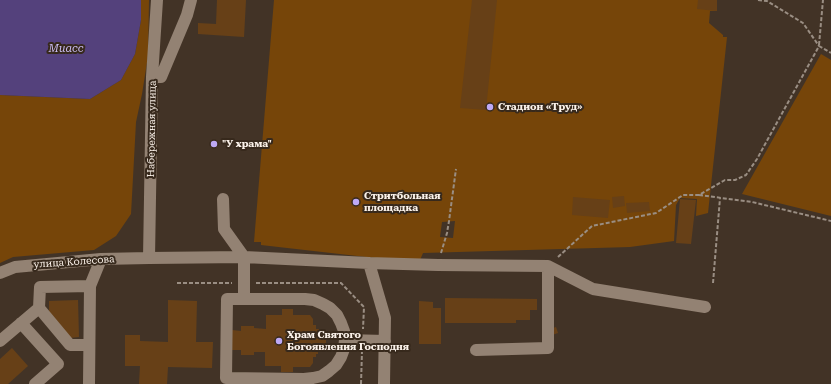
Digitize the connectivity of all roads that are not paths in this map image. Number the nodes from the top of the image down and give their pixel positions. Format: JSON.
{"nodes":[{"id":1,"x":156,"y":0,"type":"edge"},
{"id":2,"x":191,"y":0,"type":"edge"},
{"id":3,"x":152,"y":77,"type":"junction"},
{"id":4,"x":223,"y":199,"type":"dead end"},
{"id":5,"x":244,"y":257,"type":"junction"},
{"id":6,"x":149,"y":258,"type":"junction"},
{"id":7,"x":101,"y":259,"type":"junction"},
{"id":8,"x":369,"y":263,"type":"junction"},
{"id":9,"x":548,"y":266,"type":"junction"},
{"id":10,"x":0,"y":273,"type":"edge"},
{"id":11,"x":90,"y":286,"type":"junction"},
{"id":12,"x":244,"y":299,"type":"junction"},
{"id":13,"x":706,"y":307,"type":"dead end"},
{"id":14,"x":39,"y":308,"type":"junction"},
{"id":15,"x":21,"y":323,"type":"junction"},
{"id":16,"x":345,"y":340,"type":"junction"},
{"id":17,"x":0,"y":341,"type":"edge"},
{"id":18,"x":385,"y":341,"type":"junction"},
{"id":19,"x":89,"y":345,"type":"junction"},
{"id":20,"x":476,"y":350,"type":"dead end"},
{"id":21,"x":35,"y":384,"type":"edge"},
{"id":22,"x":89,"y":384,"type":"edge"},
{"id":23,"x":384,"y":384,"type":"edge"}],
"edges":[{"from":1,"to":3,"type":"street","name":"Набережная улица"},
{"from":2,"to":3,"type":"street"},
{"from":3,"to":6,"type":"street","name":"Набережная улица"},
{"from":4,"to":5,"type":"street"},
{"from":5,"to":6,"type":"street","name":"улица Колесова"},
{"from":5,"to":8,"type":"street","name":"улица Колесова"},
{"from":5,"to":12,"type":"street"},
{"from":6,"to":7,"type":"street","name":"улица Колесова"},
{"from":7,"to":10,"type":"street","name":"улица Колесова"},
{"from":7,"to":11,"type":"street"},
{"from":8,"to":9,"type":"street","name":"улица Колесова"},
{"from":8,"to":18,"type":"street"},
{"from":9,"to":13,"type":"street"},
{"from":9,"to":20,"type":"street"},
{"from":11,"to":14,"type":"street"},
{"from":11,"to":19,"type":"street"},
{"from":12,"to":16,"type":"street"},
{"from":12,"to":16,"type":"street"},
{"from":14,"to":15,"type":"street"},
{"from":14,"to":19,"type":"street"},
{"from":15,"to":17,"type":"street"},
{"from":15,"to":21,"type":"street"},
{"from":16,"to":18,"type":"street"},
{"from":18,"to":23,"type":"street"},
{"from":19,"to":22,"type":"street"}]}
